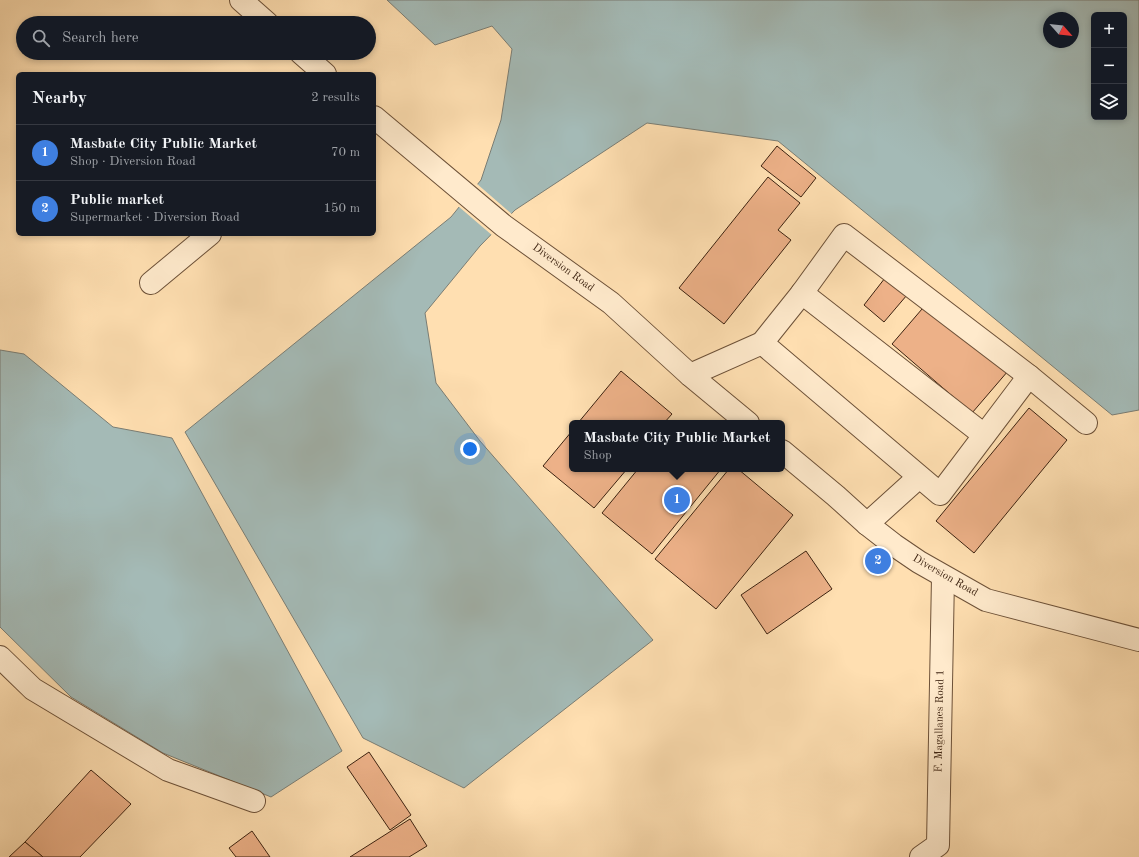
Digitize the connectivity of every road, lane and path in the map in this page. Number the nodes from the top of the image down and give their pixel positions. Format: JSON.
{"nodes":[{"id":1,"x":241,"y":0,"type":"edge"},
{"id":2,"x":259,"y":16,"type":"edge"},
{"id":3,"x":309,"y":60,"type":"edge"},
{"id":4,"x":323,"y":72,"type":"edge"},
{"id":5,"x":376,"y":118,"type":"edge"},
{"id":6,"x":208,"y":236,"type":"edge"},
{"id":7,"x":151,"y":283,"type":"dead end"},
{"id":8,"x":802,"y":293,"type":"junction"},
{"id":9,"x":762,"y":343,"type":"junction"},
{"id":10,"x":690,"y":375,"type":"junction"},
{"id":11,"x":1029,"y":376,"type":"junction"},
{"id":12,"x":744,"y":420,"type":"edge"},
{"id":13,"x":1086,"y":423,"type":"dead end"},
{"id":14,"x":984,"y":435,"type":"junction"},
{"id":15,"x":785,"y":454,"type":"edge"},
{"id":16,"x":919,"y":477,"type":"junction"},
{"id":17,"x":867,"y":524,"type":"junction"},
{"id":18,"x":943,"y":577,"type":"junction"},
{"id":19,"x":1139,"y":640,"type":"edge"},
{"id":20,"x":0,"y":657,"type":"edge"},
{"id":21,"x":254,"y":801,"type":"dead end"},
{"id":22,"x":921,"y":857,"type":"edge"}],
"edges":[{"from":1,"to":2,"type":"street"},
{"from":3,"to":4,"type":"street"},
{"from":5,"to":10,"type":"street","name":"Diversion Road"},
{"from":6,"to":7,"type":"street"},
{"from":8,"to":9,"type":"street"},
{"from":8,"to":11,"type":"street"},
{"from":8,"to":14,"type":"street"},
{"from":9,"to":10,"type":"street"},
{"from":9,"to":16,"type":"street"},
{"from":10,"to":12,"type":"street","name":"Diversion Road"},
{"from":11,"to":13,"type":"street"},
{"from":11,"to":14,"type":"street"},
{"from":14,"to":16,"type":"street"},
{"from":15,"to":17,"type":"street","name":"Diversion Road"},
{"from":16,"to":17,"type":"street"},
{"from":17,"to":18,"type":"street","name":"Diversion Road"},
{"from":18,"to":19,"type":"street","name":"Diversion Road"},
{"from":18,"to":22,"type":"street","name":"F. Magallanes Road 1"},
{"from":20,"to":21,"type":"street"}]}
